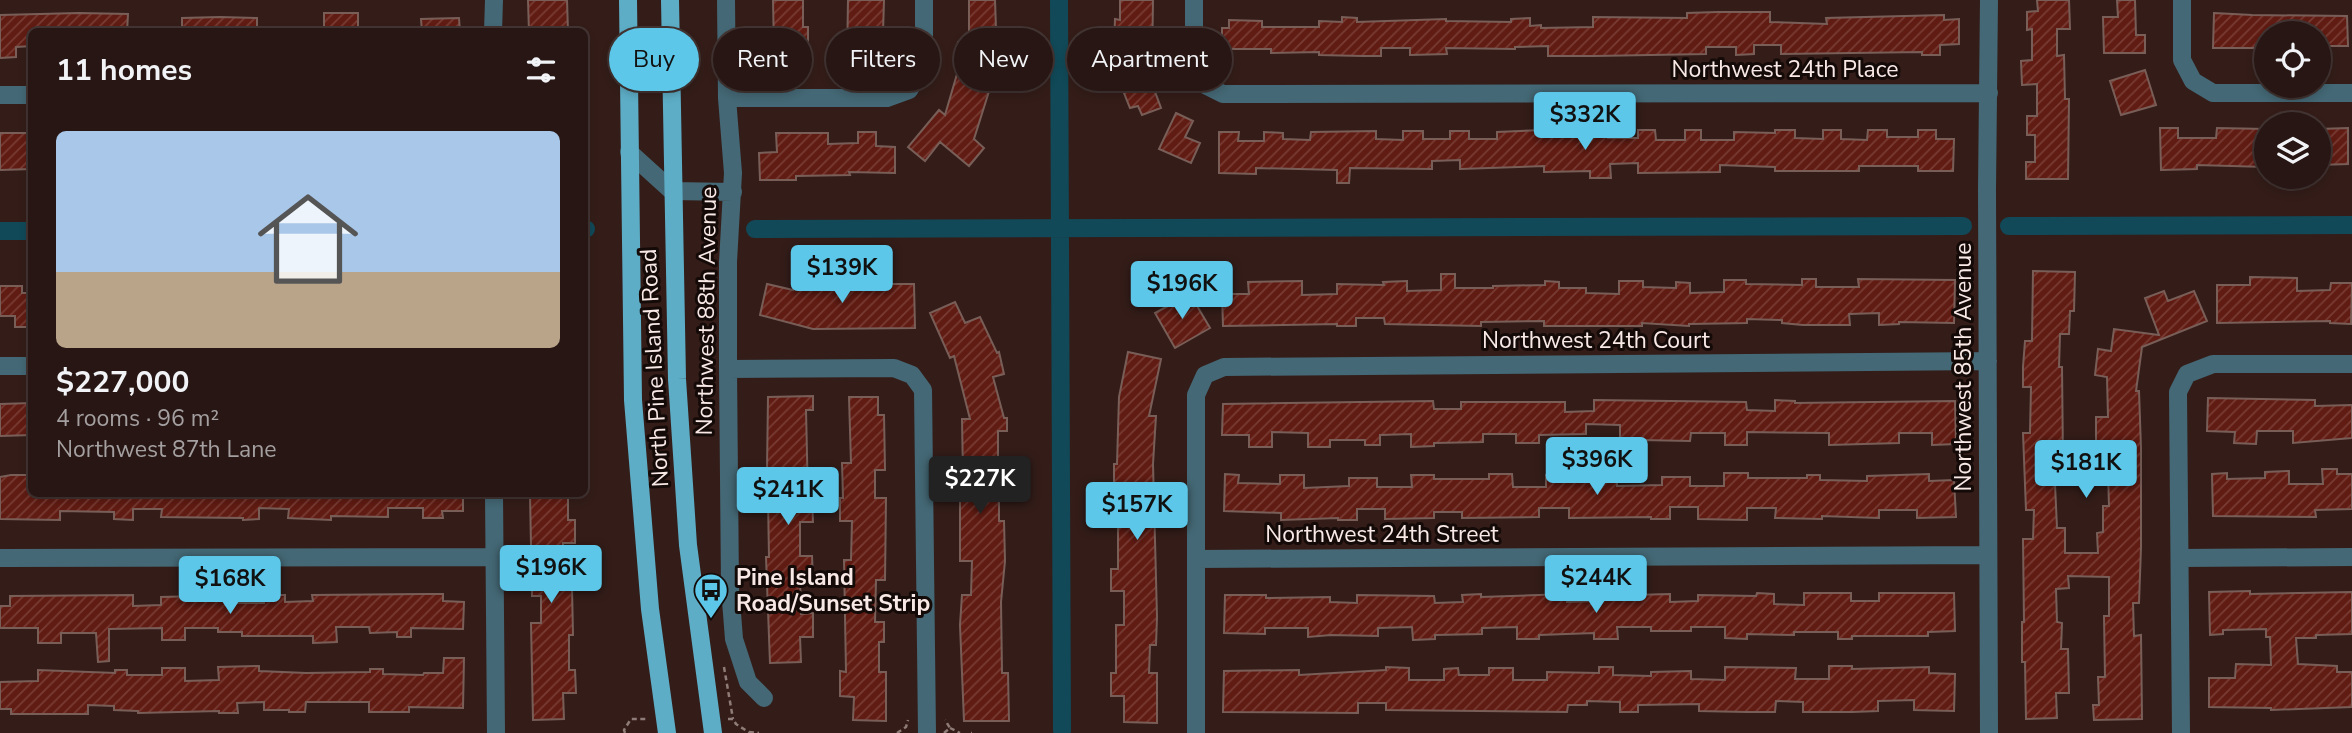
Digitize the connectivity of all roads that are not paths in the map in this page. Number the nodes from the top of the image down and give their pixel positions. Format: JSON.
{"nodes":[{"id":1,"x":494,"y":0,"type":"edge"},
{"id":2,"x":628,"y":0,"type":"edge"},
{"id":3,"x":670,"y":0,"type":"edge"},
{"id":4,"x":726,"y":0,"type":"edge"},
{"id":5,"x":924,"y":0,"type":"edge"},
{"id":6,"x":1194,"y":0,"type":"edge"},
{"id":7,"x":1989,"y":0,"type":"edge"},
{"id":8,"x":2182,"y":0,"type":"edge"},
{"id":9,"x":494,"y":28,"type":"edge"},
{"id":10,"x":1989,"y":93,"type":"junction"},
{"id":11,"x":2352,"y":93,"type":"edge"},
{"id":12,"x":28,"y":94,"type":"edge"},
{"id":13,"x":0,"y":95,"type":"edge"},
{"id":14,"x":727,"y":98,"type":"junction"},
{"id":15,"x":629,"y":152,"type":"junction"},
{"id":16,"x":672,"y":191,"type":"junction"},
{"id":17,"x":733,"y":192,"type":"junction"},
{"id":18,"x":1988,"y":361,"type":"junction"},
{"id":19,"x":2352,"y":364,"type":"edge"},
{"id":20,"x":0,"y":366,"type":"edge"},
{"id":21,"x":28,"y":366,"type":"edge"},
{"id":22,"x":728,"y":369,"type":"junction"},
{"id":23,"x":494,"y":497,"type":"edge"},
{"id":24,"x":1988,"y":555,"type":"junction"},
{"id":25,"x":2352,"y":557,"type":"edge"},
{"id":26,"x":0,"y":558,"type":"edge"},
{"id":27,"x":494,"y":558,"type":"junction"},
{"id":28,"x":2180,"y":558,"type":"junction"},
{"id":29,"x":1196,"y":559,"type":"junction"},
{"id":30,"x":764,"y":698,"type":"dead end"},
{"id":31,"x":666,"y":726,"type":"edge"},
{"id":32,"x":712,"y":726,"type":"edge"},
{"id":33,"x":496,"y":733,"type":"edge"},
{"id":34,"x":927,"y":733,"type":"edge"},
{"id":35,"x":1196,"y":733,"type":"edge"},
{"id":36,"x":1989,"y":733,"type":"edge"},
{"id":37,"x":2181,"y":733,"type":"edge"}],
"edges":[{"from":1,"to":9,"type":"street"},
{"from":2,"to":15,"type":"main road","name":"North Pine Island Road"},
{"from":3,"to":16,"type":"main road","name":"North Pine Island Road"},
{"from":4,"to":14,"type":"street","name":"Northwest 88th Avenue"},
{"from":5,"to":14,"type":"street"},
{"from":6,"to":10,"type":"street","name":"Northwest 24th Place"},
{"from":7,"to":10,"type":"street","name":"Northwest 85th Avenue"},
{"from":8,"to":11,"type":"street"},
{"from":10,"to":18,"type":"street","name":"Northwest 85th Avenue"},
{"from":12,"to":13,"type":"street"},
{"from":14,"to":17,"type":"street","name":"Northwest 88th Avenue"},
{"from":15,"to":16,"type":"street"},
{"from":15,"to":31,"type":"main road","name":"North Pine Island Road"},
{"from":16,"to":17,"type":"street"},
{"from":16,"to":32,"type":"main road","name":"North Pine Island Road"},
{"from":17,"to":22,"type":"street","name":"Northwest 88th Avenue"},
{"from":18,"to":24,"type":"street","name":"Northwest 85th Avenue"},
{"from":18,"to":29,"type":"street","name":"Northwest 24th Court"},
{"from":19,"to":28,"type":"street"},
{"from":20,"to":21,"type":"street"},
{"from":22,"to":30,"type":"street","name":"Northwest 88th Avenue"},
{"from":22,"to":34,"type":"street"},
{"from":23,"to":27,"type":"street"},
{"from":24,"to":29,"type":"street","name":"Northwest 24th Street"},
{"from":24,"to":36,"type":"street","name":"Northwest 85th Avenue"},
{"from":25,"to":28,"type":"street"},
{"from":26,"to":27,"type":"street"},
{"from":27,"to":33,"type":"street"},
{"from":28,"to":37,"type":"street"},
{"from":29,"to":35,"type":"street"}]}
